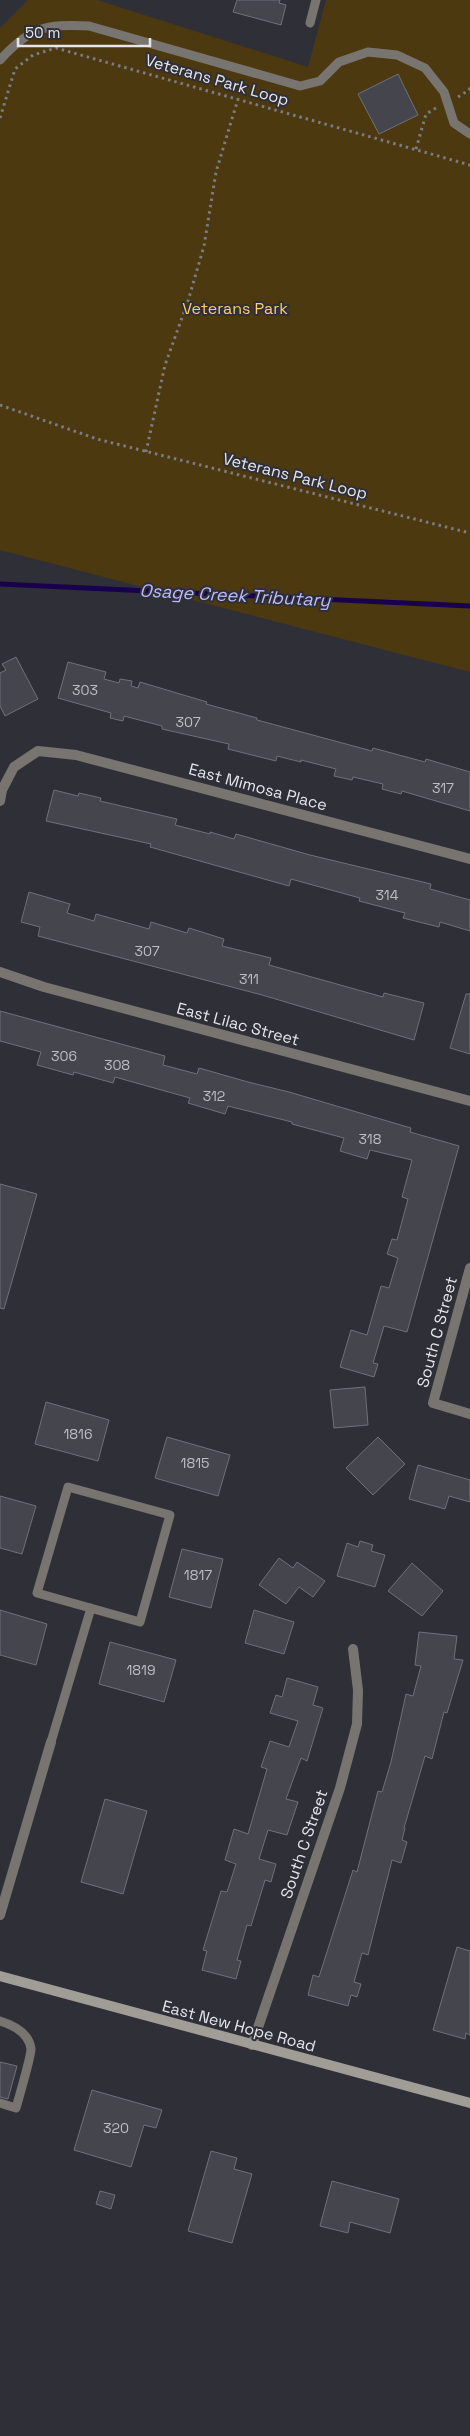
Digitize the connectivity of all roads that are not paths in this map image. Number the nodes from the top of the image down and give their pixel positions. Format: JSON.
{"nodes":[{"id":1,"x":316,"y":0,"type":"edge"},
{"id":2,"x":310,"y":23,"type":"dead end"},
{"id":3,"x":0,"y":60,"type":"edge"},
{"id":4,"x":470,"y":134,"type":"edge"},
{"id":5,"x":0,"y":801,"type":"edge"},
{"id":6,"x":470,"y":859,"type":"edge"},
{"id":7,"x":0,"y":972,"type":"edge"},
{"id":8,"x":470,"y":1101,"type":"edge"},
{"id":9,"x":470,"y":1268,"type":"edge"},
{"id":10,"x":470,"y":1414,"type":"edge"},
{"id":11,"x":91,"y":1608,"type":"junction"},
{"id":12,"x":353,"y":1649,"type":"dead end"},
{"id":13,"x":52,"y":1742,"type":"joint"},
{"id":14,"x":0,"y":1915,"type":"edge"},
{"id":15,"x":0,"y":1976,"type":"edge"},
{"id":16,"x":0,"y":2021,"type":"edge"},
{"id":17,"x":252,"y":2045,"type":"junction"},
{"id":18,"x":0,"y":2103,"type":"edge"},
{"id":19,"x":470,"y":2103,"type":"edge"}],
"edges":[{"from":1,"to":2,"type":"lane"},
{"from":3,"to":4,"type":"lane"},
{"from":5,"to":6,"type":"street","name":"East Mimosa Place"},
{"from":7,"to":8,"type":"street","name":"East Lilac Street"},
{"from":9,"to":10,"type":"street","name":"South C Street"},
{"from":11,"to":11,"type":"lane"},
{"from":11,"to":13,"type":"lane"},
{"from":12,"to":17,"type":"street","name":"South C Street"},
{"from":13,"to":14,"type":"street"},
{"from":15,"to":17,"type":"street","name":"East New Hope Road"},
{"from":16,"to":18,"type":"lane"},
{"from":17,"to":19,"type":"street","name":"East New Hope Road"}]}
